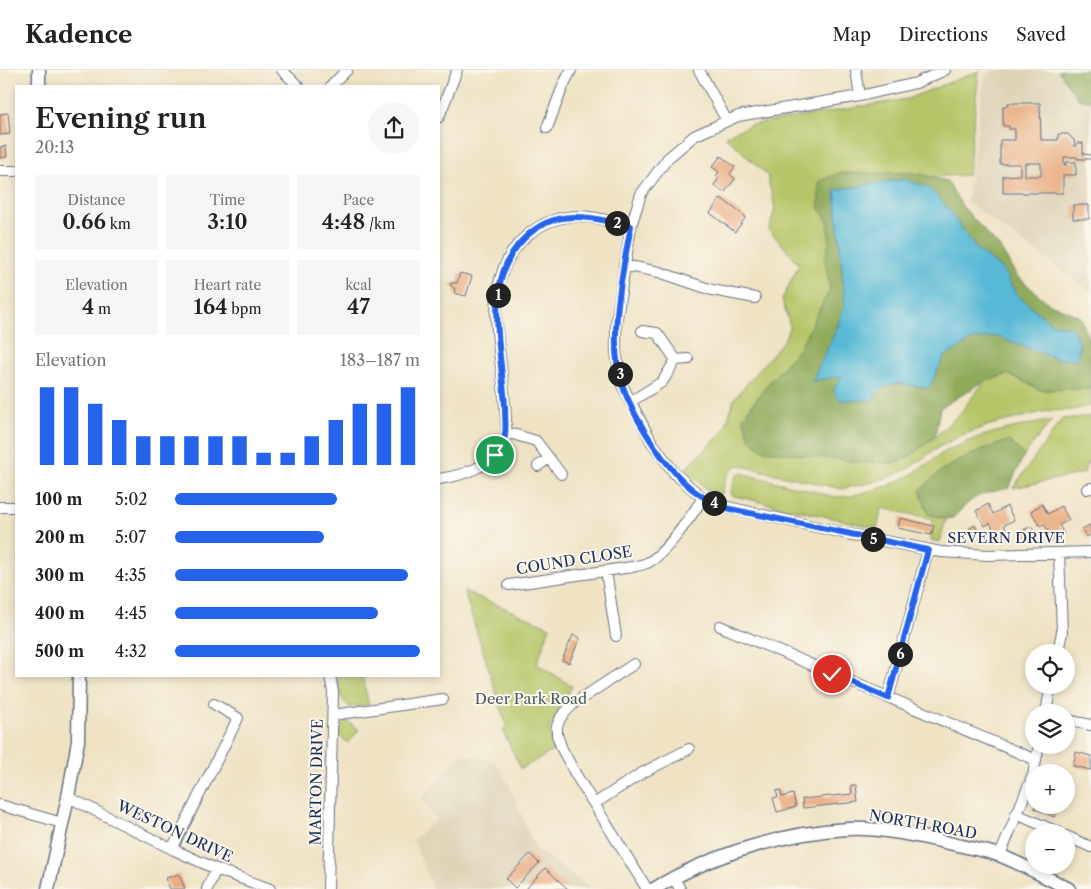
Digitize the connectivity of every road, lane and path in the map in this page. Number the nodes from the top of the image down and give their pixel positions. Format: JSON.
{"nodes":[{"id":1,"x":38,"y":70,"type":"edge"},
{"id":2,"x":282,"y":70,"type":"edge"},
{"id":3,"x":347,"y":70,"type":"edge"},
{"id":4,"x":457,"y":70,"type":"edge"},
{"id":5,"x":571,"y":70,"type":"edge"},
{"id":6,"x":699,"y":70,"type":"edge"},
{"id":7,"x":856,"y":70,"type":"edge"},
{"id":8,"x":945,"y":70,"type":"edge"},
{"id":9,"x":39,"y":85,"type":"edge"},
{"id":10,"x":297,"y":85,"type":"edge"},
{"id":11,"x":332,"y":85,"type":"edge"},
{"id":12,"x":860,"y":96,"type":"junction"},
{"id":13,"x":440,"y":114,"type":"edge"},
{"id":14,"x":727,"y":121,"type":"junction"},
{"id":15,"x":547,"y":128,"type":"dead end"},
{"id":16,"x":0,"y":171,"type":"edge"},
{"id":17,"x":15,"y":171,"type":"edge"},
{"id":18,"x":631,"y":226,"type":"junction"},
{"id":19,"x":624,"y":265,"type":"junction"},
{"id":20,"x":755,"y":298,"type":"dead end"},
{"id":21,"x":642,"y":331,"type":"dead end"},
{"id":22,"x":688,"y":359,"type":"dead end"},
{"id":23,"x":676,"y":360,"type":"junction"},
{"id":24,"x":630,"y":402,"type":"junction"},
{"id":25,"x":506,"y":432,"type":"junction"},
{"id":26,"x":549,"y":458,"type":"junction"},
{"id":27,"x":538,"y":466,"type":"dead end"},
{"id":28,"x":561,"y":474,"type":"dead end"},
{"id":29,"x":440,"y":479,"type":"edge"},
{"id":30,"x":703,"y":498,"type":"junction"},
{"id":31,"x":0,"y":507,"type":"edge"},
{"id":32,"x":15,"y":507,"type":"edge"},
{"id":33,"x":928,"y":550,"type":"junction"},
{"id":34,"x":1091,"y":552,"type":"edge"},
{"id":35,"x":1058,"y":553,"type":"junction"},
{"id":36,"x":606,"y":571,"type":"junction"},
{"id":37,"x":510,"y":585,"type":"dead end"},
{"id":38,"x":720,"y":626,"type":"dead end"},
{"id":39,"x":616,"y":636,"type":"dead end"},
{"id":40,"x":1060,"y":644,"type":"edge"},
{"id":41,"x":634,"y":664,"type":"dead end"},
{"id":42,"x":79,"y":677,"type":"edge"},
{"id":43,"x":330,"y":677,"type":"edge"},
{"id":44,"x":888,"y":698,"type":"junction"},
{"id":45,"x":443,"y":699,"type":"dead end"},
{"id":46,"x":214,"y":704,"type":"dead end"},
{"id":47,"x":333,"y":715,"type":"junction"},
{"id":48,"x":1075,"y":722,"type":"edge"},
{"id":49,"x":1091,"y":725,"type":"edge"},
{"id":50,"x":689,"y":749,"type":"dead end"},
{"id":51,"x":1038,"y":754,"type":"edge"},
{"id":52,"x":1036,"y":760,"type":"junction"},
{"id":53,"x":68,"y":797,"type":"junction"},
{"id":54,"x":594,"y":804,"type":"junction"},
{"id":55,"x":0,"y":805,"type":"edge"},
{"id":56,"x":1016,"y":814,"type":"junction"},
{"id":57,"x":62,"y":824,"type":"junction"},
{"id":58,"x":1039,"y":824,"type":"edge"},
{"id":59,"x":1075,"y":840,"type":"edge"},
{"id":60,"x":1091,"y":847,"type":"edge"},
{"id":61,"x":172,"y":849,"type":"junction"},
{"id":62,"x":1000,"y":855,"type":"junction"},
{"id":63,"x":216,"y":869,"type":"junction"},
{"id":64,"x":673,"y":877,"type":"junction"},
{"id":65,"x":48,"y":889,"type":"edge"},
{"id":66,"x":207,"y":889,"type":"edge"},
{"id":67,"x":270,"y":889,"type":"edge"},
{"id":68,"x":328,"y":889,"type":"edge"},
{"id":69,"x":647,"y":889,"type":"edge"},
{"id":70,"x":654,"y":889,"type":"edge"},
{"id":71,"x":680,"y":889,"type":"edge"},
{"id":72,"x":1069,"y":889,"type":"edge"}],
"edges":[{"from":1,"to":9,"type":"street"},
{"from":2,"to":10,"type":"street"},
{"from":3,"to":11,"type":"street"},
{"from":4,"to":13,"type":"street"},
{"from":5,"to":15,"type":"street"},
{"from":6,"to":14,"type":"street"},
{"from":7,"to":12,"type":"street"},
{"from":8,"to":12,"type":"street","name":"SEVERN DRIVE"},
{"from":12,"to":14,"type":"street","name":"SEVERN DRIVE"},
{"from":14,"to":18,"type":"street","name":"SEVERN DRIVE"},
{"from":16,"to":17,"type":"street"},
{"from":18,"to":19,"type":"street","name":"SEVERN DRIVE"},
{"from":18,"to":25,"type":"street"},
{"from":19,"to":20,"type":"street"},
{"from":19,"to":24,"type":"street","name":"SEVERN DRIVE"},
{"from":21,"to":23,"type":"street"},
{"from":22,"to":23,"type":"street"},
{"from":23,"to":24,"type":"street"},
{"from":24,"to":30,"type":"street","name":"SEVERN DRIVE"},
{"from":25,"to":26,"type":"street"},
{"from":25,"to":29,"type":"street"},
{"from":26,"to":27,"type":"street"},
{"from":26,"to":28,"type":"street"},
{"from":30,"to":33,"type":"street","name":"SEVERN DRIVE"},
{"from":30,"to":36,"type":"street","name":"COUND CLOSE"},
{"from":31,"to":32,"type":"street"},
{"from":33,"to":35,"type":"street","name":"SEVERN DRIVE"},
{"from":33,"to":44,"type":"street"},
{"from":34,"to":35,"type":"street","name":"SEVERN DRIVE"},
{"from":35,"to":40,"type":"street"},
{"from":36,"to":37,"type":"street","name":"COUND CLOSE"},
{"from":36,"to":39,"type":"street"},
{"from":38,"to":44,"type":"street"},
{"from":41,"to":54,"type":"street"},
{"from":42,"to":53,"type":"street"},
{"from":43,"to":47,"type":"street","name":"MARTON DRIVE"},
{"from":44,"to":52,"type":"street"},
{"from":45,"to":47,"type":"street"},
{"from":46,"to":61,"type":"street"},
{"from":47,"to":68,"type":"street","name":"MARTON DRIVE"},
{"from":48,"to":49,"type":"street"},
{"from":50,"to":54,"type":"street"},
{"from":51,"to":52,"type":"street"},
{"from":52,"to":56,"type":"street"},
{"from":53,"to":57,"type":"street"},
{"from":53,"to":61,"type":"street","name":"WESTON DRIVE"},
{"from":54,"to":69,"type":"street"},
{"from":55,"to":57,"type":"street"},
{"from":56,"to":58,"type":"street"},
{"from":56,"to":62,"type":"street"},
{"from":57,"to":65,"type":"street"},
{"from":59,"to":60,"type":"street"},
{"from":61,"to":63,"type":"street","name":"WESTON DRIVE"},
{"from":62,"to":64,"type":"street","name":"NORTH ROAD"},
{"from":62,"to":72,"type":"street","name":"NORTH ROAD"},
{"from":63,"to":66,"type":"street"},
{"from":63,"to":67,"type":"street","name":"WESTON DRIVE"},
{"from":64,"to":70,"type":"street","name":"NORTH ROAD"},
{"from":64,"to":71,"type":"street"}]}
